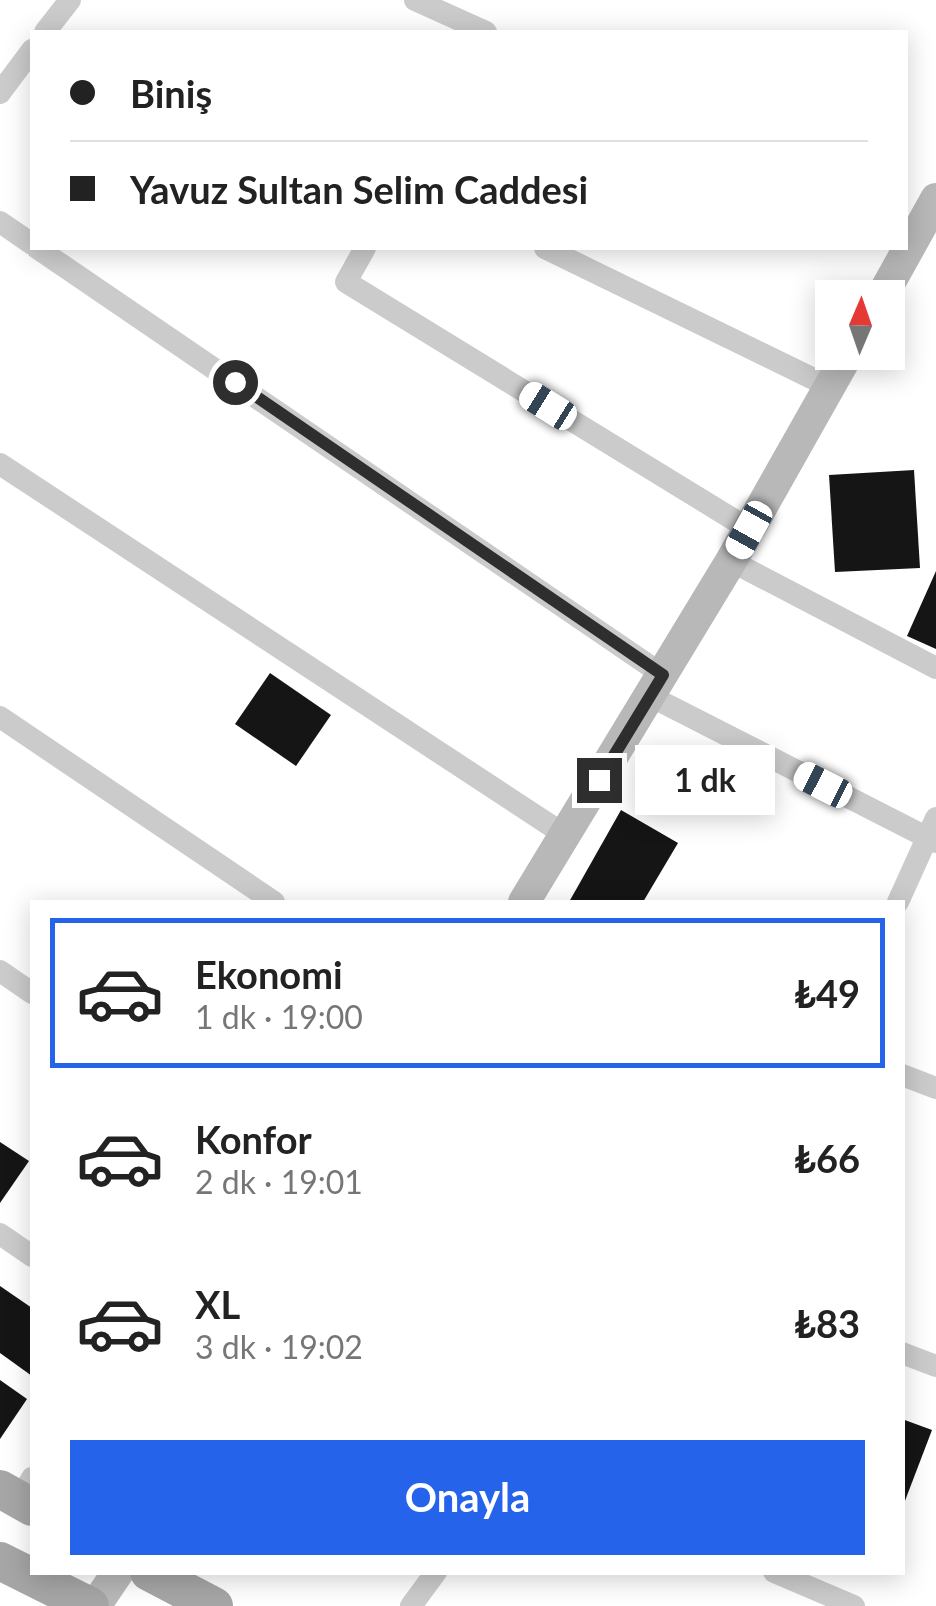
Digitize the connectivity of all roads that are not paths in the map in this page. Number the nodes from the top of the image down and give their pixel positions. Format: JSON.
{"nodes":[{"id":1,"x":70,"y":0,"type":"edge"},
{"id":2,"x":415,"y":0,"type":"edge"},
{"id":3,"x":48,"y":30,"type":"edge"},
{"id":4,"x":482,"y":30,"type":"edge"},
{"id":5,"x":30,"y":53,"type":"edge"},
{"id":6,"x":0,"y":93,"type":"edge"},
{"id":7,"x":936,"y":200,"type":"edge"},
{"id":8,"x":0,"y":222,"type":"edge"},
{"id":9,"x":910,"y":233,"type":"edge"},
{"id":10,"x":30,"y":243,"type":"edge"},
{"id":11,"x":41,"y":250,"type":"edge"},
{"id":12,"x":364,"y":250,"type":"edge"},
{"id":13,"x":549,"y":250,"type":"edge"},
{"id":14,"x":902,"y":250,"type":"edge"},
{"id":15,"x":888,"y":280,"type":"edge"},
{"id":16,"x":840,"y":370,"type":"edge"},
{"id":17,"x":830,"y":387,"type":"junction"},
{"id":18,"x":0,"y":464,"type":"edge"},
{"id":19,"x":749,"y":530,"type":"junction"},
{"id":20,"x":731,"y":562,"type":"junction"},
{"id":21,"x":936,"y":668,"type":"edge"},
{"id":22,"x":656,"y":685,"type":"junction"},
{"id":23,"x":0,"y":717,"type":"edge"},
{"id":24,"x":933,"y":833,"type":"edge"},
{"id":25,"x":565,"y":836,"type":"junction"},
{"id":26,"x":271,"y":900,"type":"edge"},
{"id":27,"x":531,"y":900,"type":"edge"},
{"id":28,"x":899,"y":900,"type":"edge"},
{"id":29,"x":0,"y":971,"type":"edge"},
{"id":30,"x":30,"y":993,"type":"edge"},
{"id":31,"x":905,"y":1076,"type":"edge"},
{"id":32,"x":936,"y":1088,"type":"edge"},
{"id":33,"x":0,"y":1234,"type":"edge"},
{"id":34,"x":30,"y":1255,"type":"edge"},
{"id":35,"x":905,"y":1354,"type":"edge"},
{"id":36,"x":936,"y":1366,"type":"edge"},
{"id":37,"x":0,"y":1560,"type":"edge"},
{"id":38,"x":30,"y":1575,"type":"edge"},
{"id":39,"x":30,"y":1575,"type":"edge"},
{"id":40,"x":116,"y":1575,"type":"edge"},
{"id":41,"x":155,"y":1575,"type":"edge"},
{"id":42,"x":434,"y":1575,"type":"edge"},
{"id":43,"x":781,"y":1575,"type":"edge"},
{"id":44,"x":93,"y":1606,"type":"edge"},
{"id":45,"x":214,"y":1606,"type":"edge"},
{"id":46,"x":411,"y":1606,"type":"edge"},
{"id":47,"x":854,"y":1606,"type":"edge"}],
"edges":[{"from":1,"to":3,"type":"street"},
{"from":2,"to":4,"type":"street"},
{"from":5,"to":6,"type":"street"},
{"from":7,"to":9,"type":"main road"},
{"from":8,"to":10,"type":"street"},
{"from":11,"to":22,"type":"street"},
{"from":12,"to":19,"type":"street"},
{"from":13,"to":17,"type":"street"},
{"from":14,"to":15,"type":"main road"},
{"from":16,"to":17,"type":"main road"},
{"from":17,"to":19,"type":"main road"},
{"from":18,"to":25,"type":"street"},
{"from":19,"to":20,"type":"main road"},
{"from":20,"to":21,"type":"street"},
{"from":20,"to":22,"type":"main road"},
{"from":22,"to":24,"type":"street"},
{"from":22,"to":25,"type":"main road"},
{"from":23,"to":26,"type":"street"},
{"from":24,"to":28,"type":"street"},
{"from":25,"to":27,"type":"main road"},
{"from":29,"to":30,"type":"street"},
{"from":31,"to":32,"type":"street"},
{"from":33,"to":34,"type":"street"},
{"from":35,"to":36,"type":"street"},
{"from":37,"to":38,"type":"main road"},
{"from":39,"to":44,"type":"main road"},
{"from":40,"to":44,"type":"main road"},
{"from":41,"to":45,"type":"main road"},
{"from":42,"to":46,"type":"street"},
{"from":43,"to":47,"type":"street"}]}
